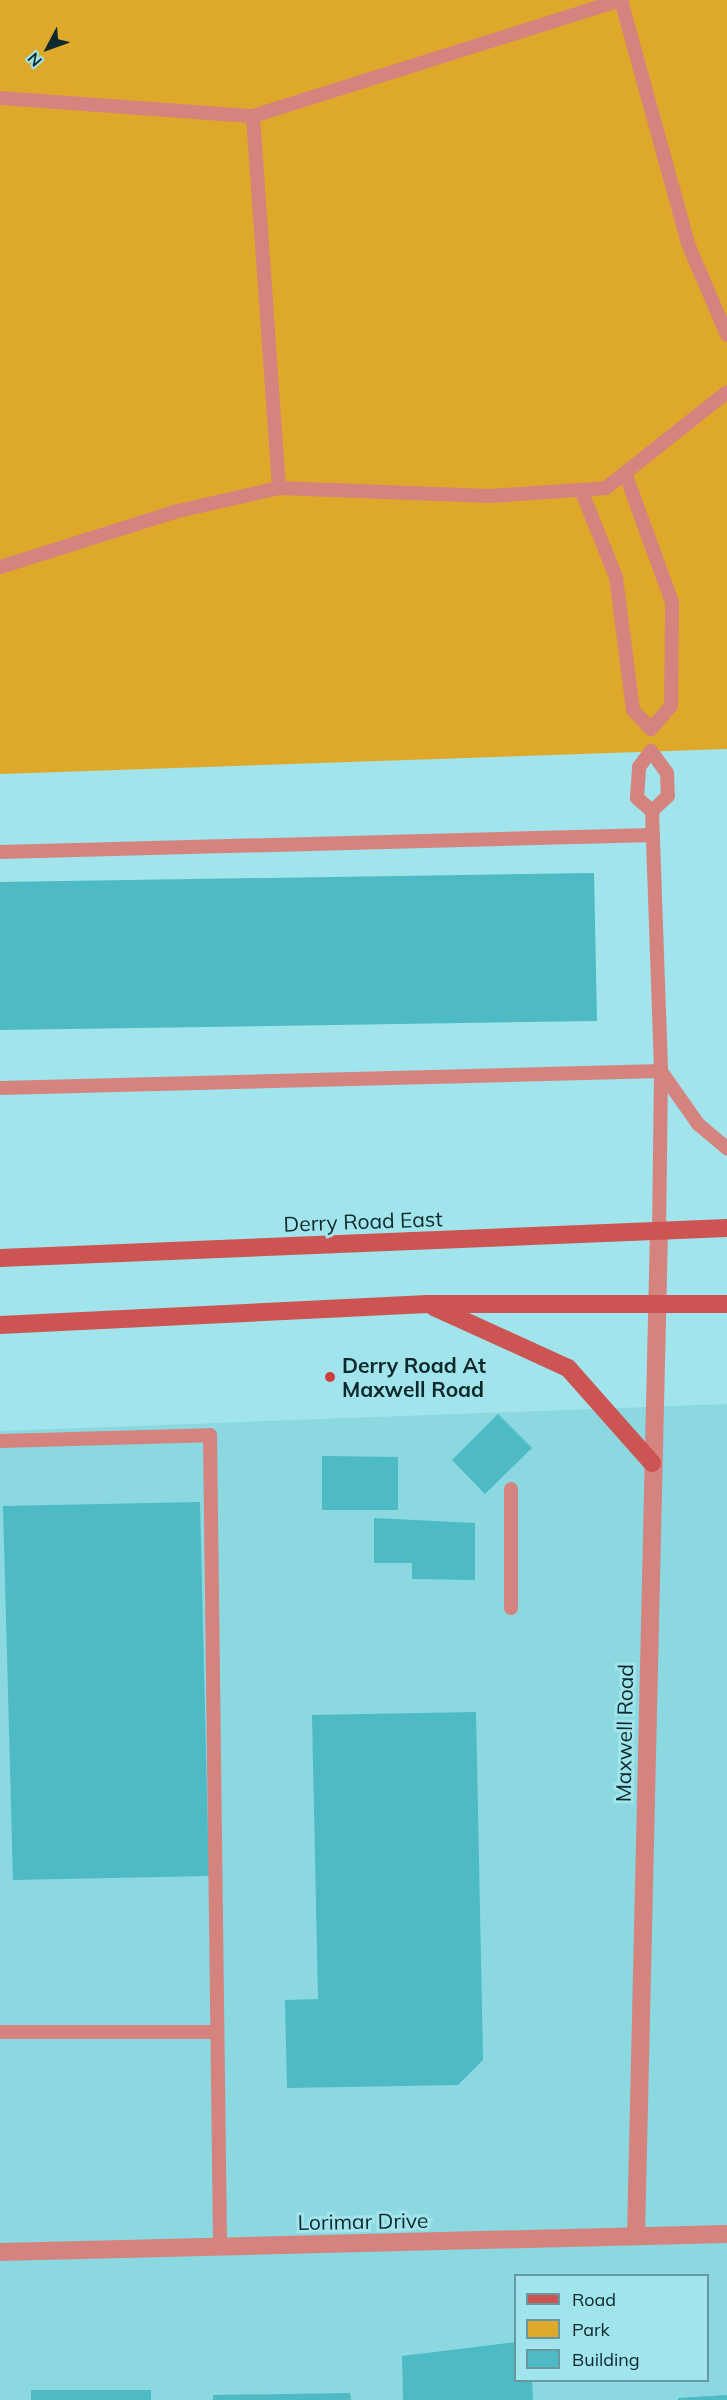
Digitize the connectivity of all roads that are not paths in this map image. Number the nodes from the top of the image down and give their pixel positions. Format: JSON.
{"nodes":[{"id":1,"x":622,"y":0,"type":"edge"},
{"id":2,"x":0,"y":98,"type":"edge"},
{"id":3,"x":254,"y":117,"type":"junction"},
{"id":4,"x":727,"y":335,"type":"edge"},
{"id":5,"x":727,"y":392,"type":"edge"},
{"id":6,"x":625,"y":473,"type":"junction"},
{"id":7,"x":279,"y":488,"type":"junction"},
{"id":8,"x":581,"y":490,"type":"junction"},
{"id":9,"x":0,"y":567,"type":"edge"},
{"id":10,"x":651,"y":729,"type":"junction"},
{"id":11,"x":651,"y":751,"type":"junction"},
{"id":12,"x":652,"y":811,"type":"junction"},
{"id":13,"x":653,"y":836,"type":"junction"},
{"id":14,"x":0,"y":852,"type":"edge"},
{"id":15,"x":662,"y":1071,"type":"junction"},
{"id":16,"x":0,"y":1088,"type":"edge"},
{"id":17,"x":727,"y":1148,"type":"edge"},
{"id":18,"x":727,"y":1228,"type":"edge"},
{"id":19,"x":659,"y":1231,"type":"junction"},
{"id":20,"x":0,"y":1258,"type":"edge"},
{"id":21,"x":427,"y":1304,"type":"junction"},
{"id":22,"x":727,"y":1304,"type":"edge"},
{"id":23,"x":656,"y":1305,"type":"junction"},
{"id":24,"x":0,"y":1324,"type":"edge"},
{"id":25,"x":0,"y":1441,"type":"edge"},
{"id":26,"x":652,"y":1463,"type":"junction"},
{"id":27,"x":511,"y":1489,"type":"dead end"},
{"id":28,"x":511,"y":1608,"type":"dead end"},
{"id":29,"x":0,"y":2032,"type":"edge"},
{"id":30,"x":217,"y":2032,"type":"junction"},
{"id":31,"x":727,"y":2234,"type":"edge"},
{"id":32,"x":636,"y":2236,"type":"junction"},
{"id":33,"x":220,"y":2247,"type":"junction"},
{"id":34,"x":0,"y":2253,"type":"edge"}],
"edges":[{"from":1,"to":3,"type":"lane"},
{"from":1,"to":4,"type":"lane"},
{"from":2,"to":3,"type":"lane"},
{"from":3,"to":7,"type":"lane"},
{"from":5,"to":6,"type":"lane"},
{"from":6,"to":8,"type":"lane"},
{"from":6,"to":10,"type":"lane"},
{"from":7,"to":8,"type":"lane"},
{"from":7,"to":9,"type":"lane"},
{"from":8,"to":10,"type":"lane"},
{"from":10,"to":11,"type":"lane"},
{"from":11,"to":12,"type":"lane"},
{"from":11,"to":12,"type":"lane"},
{"from":12,"to":13,"type":"lane"},
{"from":13,"to":14,"type":"lane"},
{"from":13,"to":15,"type":"lane"},
{"from":15,"to":16,"type":"lane"},
{"from":15,"to":17,"type":"lane"},
{"from":15,"to":19,"type":"lane"},
{"from":18,"to":19,"type":"main road","name":"Derry Road East"},
{"from":19,"to":20,"type":"main road","name":"Derry Road East"},
{"from":19,"to":23,"type":"street","name":"Maxwell Road"},
{"from":21,"to":23,"type":"main road"},
{"from":21,"to":24,"type":"main road"},
{"from":21,"to":26,"type":"main road"},
{"from":22,"to":23,"type":"main road"},
{"from":23,"to":26,"type":"street","name":"Maxwell Road"},
{"from":25,"to":30,"type":"lane"},
{"from":26,"to":32,"type":"street","name":"Maxwell Road"},
{"from":27,"to":28,"type":"lane"},
{"from":29,"to":30,"type":"lane"},
{"from":30,"to":33,"type":"lane"},
{"from":31,"to":32,"type":"street","name":"Lorimar Drive"},
{"from":32,"to":33,"type":"street","name":"Lorimar Drive"},
{"from":33,"to":34,"type":"street","name":"Lorimar Drive"}]}
